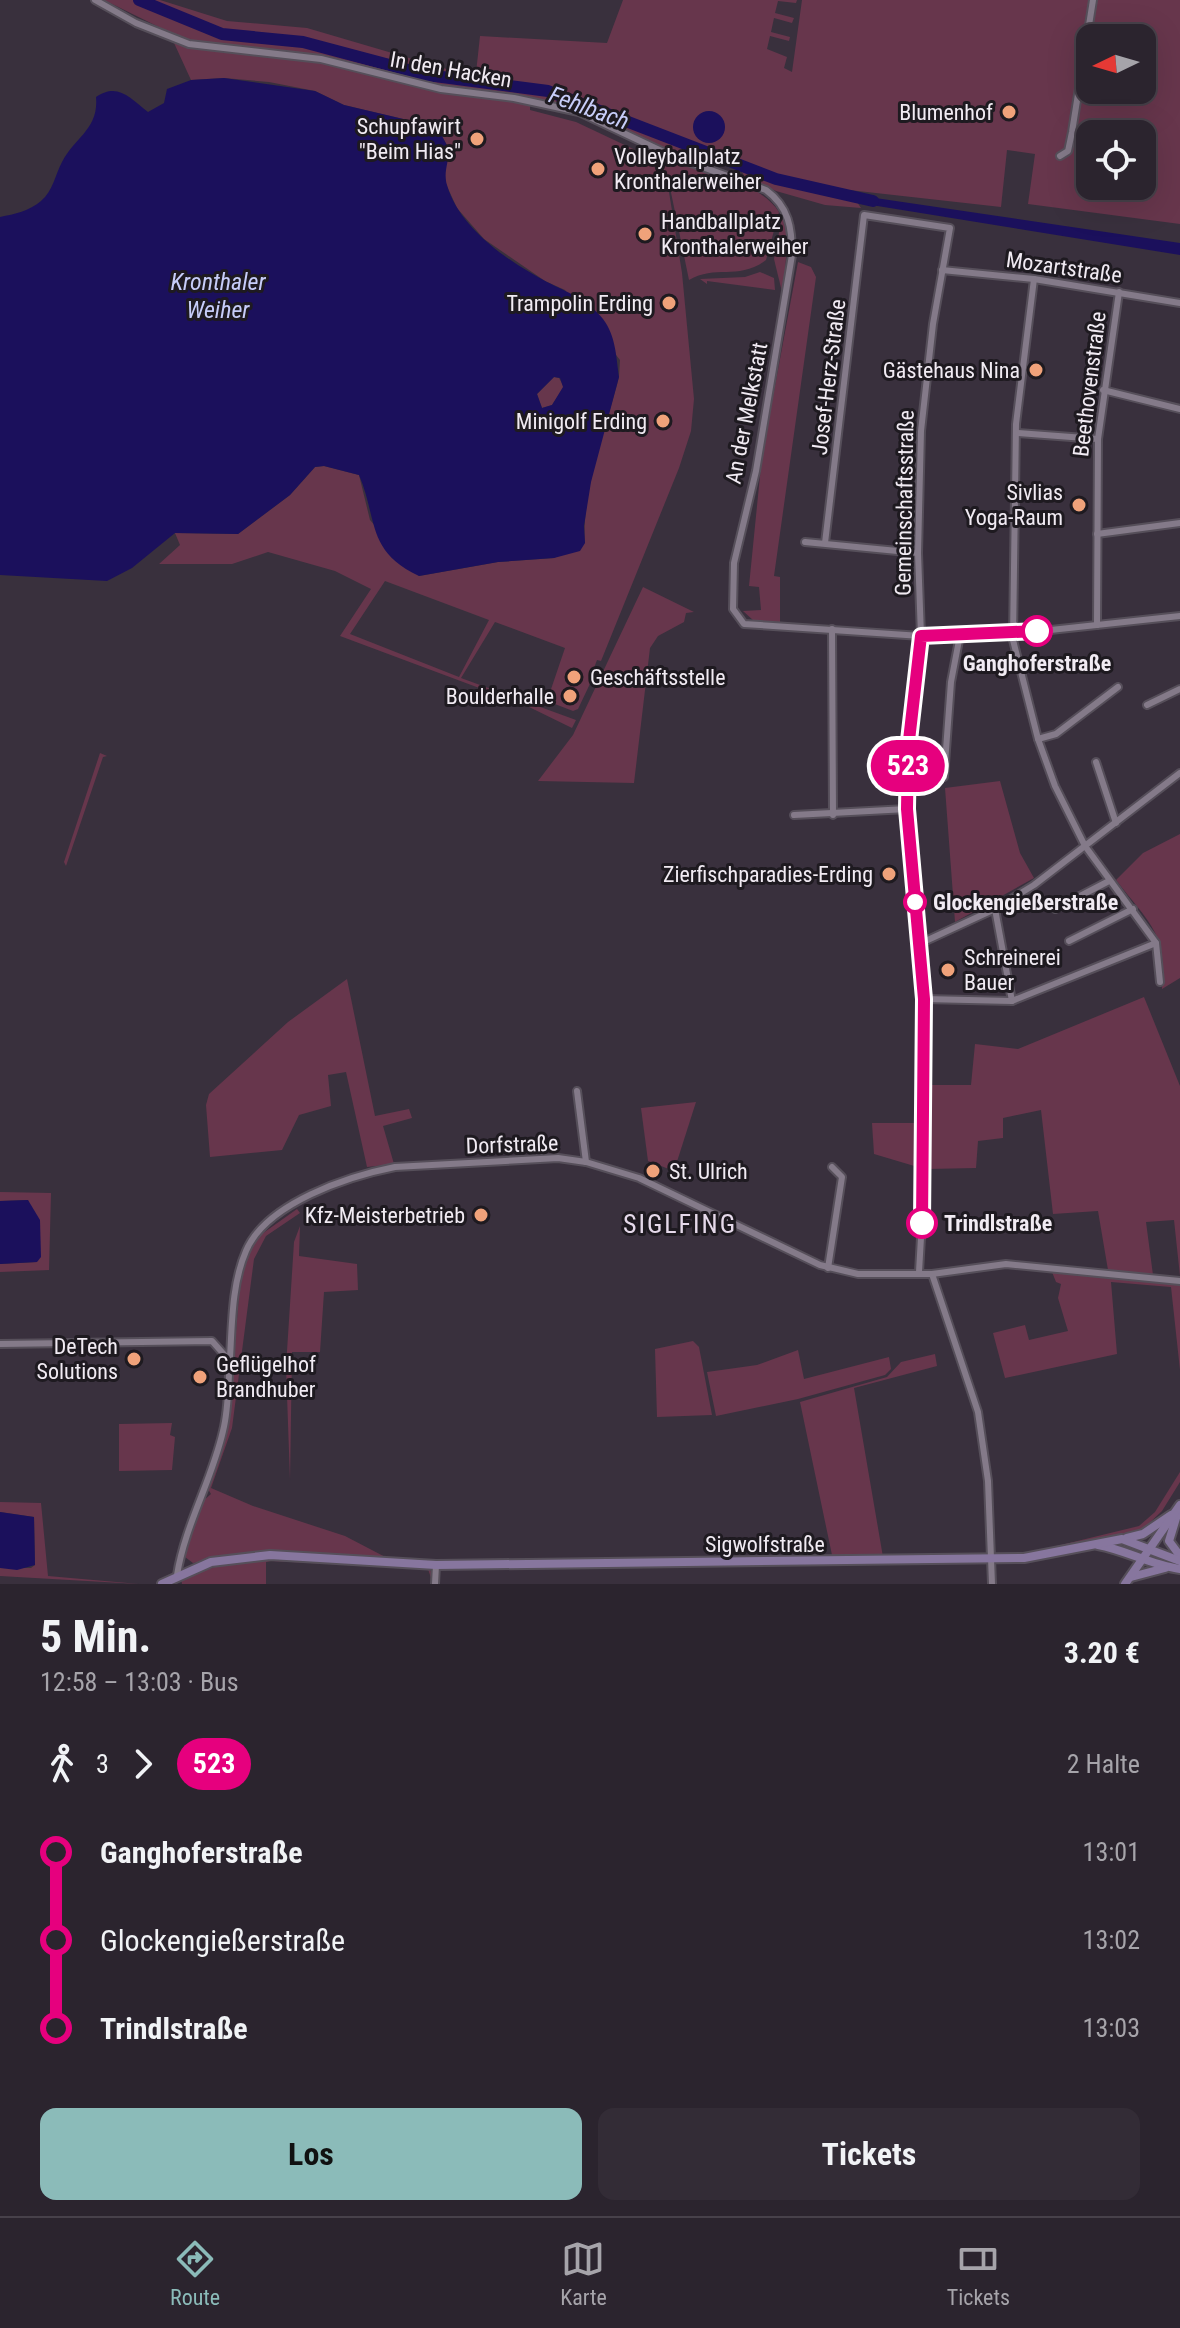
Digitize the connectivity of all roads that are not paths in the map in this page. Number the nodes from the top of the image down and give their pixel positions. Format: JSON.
{"nodes":[{"id":1,"x":95,"y":0,"type":"edge"},
{"id":2,"x":1093,"y":0,"type":"edge"},
{"id":3,"x":1060,"y":156,"type":"dead end"},
{"id":4,"x":786,"y":213,"type":"joint"},
{"id":5,"x":950,"y":228,"type":"joint"},
{"id":6,"x":942,"y":270,"type":"junction"},
{"id":7,"x":1034,"y":279,"type":"junction"},
{"id":8,"x":1119,"y":292,"type":"junction"},
{"id":9,"x":1180,"y":303,"type":"edge"},
{"id":10,"x":1103,"y":390,"type":"junction"},
{"id":11,"x":1180,"y":409,"type":"edge"},
{"id":12,"x":1018,"y":433,"type":"junction"},
{"id":13,"x":1098,"y":439,"type":"junction"},
{"id":14,"x":1180,"y":523,"type":"edge"},
{"id":15,"x":1097,"y":534,"type":"junction"},
{"id":16,"x":805,"y":542,"type":"dead end"},
{"id":17,"x":825,"y":543,"type":"junction"},
{"id":18,"x":918,"y":553,"type":"junction"},
{"id":19,"x":1180,"y":616,"type":"edge"},
{"id":20,"x":1097,"y":625,"type":"junction"},
{"id":21,"x":832,"y":629,"type":"junction"},
{"id":22,"x":1013,"y":634,"type":"junction"},
{"id":23,"x":960,"y":635,"type":"junction"},
{"id":24,"x":921,"y":636,"type":"junction"},
{"id":25,"x":1118,"y":687,"type":"dead end"},
{"id":26,"x":1180,"y":689,"type":"edge"},
{"id":27,"x":1147,"y":705,"type":"dead end"},
{"id":28,"x":1038,"y":739,"type":"junction"},
{"id":29,"x":1096,"y":762,"type":"dead end"},
{"id":30,"x":1180,"y":773,"type":"edge"},
{"id":31,"x":944,"y":777,"type":"dead end"},
{"id":32,"x":907,"y":809,"type":"junction"},
{"id":33,"x":794,"y":815,"type":"dead end"},
{"id":34,"x":833,"y":815,"type":"junction"},
{"id":35,"x":1116,"y":823,"type":"junction"},
{"id":36,"x":1085,"y":846,"type":"junction"},
{"id":37,"x":1109,"y":881,"type":"junction"},
{"id":38,"x":995,"y":909,"type":"junction"},
{"id":39,"x":1055,"y":909,"type":"dead end"},
{"id":40,"x":1133,"y":909,"type":"junction"},
{"id":41,"x":1069,"y":941,"type":"dead end"},
{"id":42,"x":1156,"y":943,"type":"junction"},
{"id":43,"x":919,"y":944,"type":"junction"},
{"id":44,"x":1160,"y":982,"type":"dead end"},
{"id":45,"x":924,"y":999,"type":"junction"},
{"id":46,"x":1012,"y":1001,"type":"junction"},
{"id":47,"x":577,"y":1091,"type":"dead end"},
{"id":48,"x":586,"y":1162,"type":"junction"},
{"id":49,"x":832,"y":1167,"type":"dead end"},
{"id":50,"x":828,"y":1268,"type":"junction"},
{"id":51,"x":919,"y":1272,"type":"junction"},
{"id":52,"x":932,"y":1274,"type":"junction"},
{"id":53,"x":1180,"y":1281,"type":"edge"},
{"id":54,"x":0,"y":1344,"type":"edge"},
{"id":55,"x":229,"y":1361,"type":"junction"},
{"id":56,"x":1178,"y":1509,"type":"edge"},
{"id":57,"x":1122,"y":1539,"type":"junction"},
{"id":58,"x":1093,"y":1544,"type":"junction"},
{"id":59,"x":1151,"y":1548,"type":"junction"},
{"id":60,"x":992,"y":1559,"type":"junction"},
{"id":61,"x":1143,"y":1559,"type":"junction"},
{"id":62,"x":1180,"y":1559,"type":"edge"},
{"id":63,"x":436,"y":1565,"type":"junction"},
{"id":64,"x":1166,"y":1568,"type":"junction"},
{"id":65,"x":1180,"y":1569,"type":"edge"},
{"id":66,"x":177,"y":1575,"type":"junction"},
{"id":67,"x":1128,"y":1581,"type":"edge"},
{"id":68,"x":162,"y":1584,"type":"edge"},
{"id":69,"x":435,"y":1584,"type":"edge"},
{"id":70,"x":992,"y":1584,"type":"edge"}],
"edges":[{"from":1,"to":4,"type":"street","name":"In den Hacken"},
{"from":2,"to":3,"type":"street"},
{"from":4,"to":21,"type":"street","name":"An der Melkstatt"},
{"from":5,"to":6,"type":"street","name":"Gemeinschaftsstraße"},
{"from":5,"to":17,"type":"street","name":"Josef-Herz-Straße"},
{"from":6,"to":7,"type":"street","name":"Mozartstraße"},
{"from":6,"to":18,"type":"street","name":"Gemeinschaftsstraße"},
{"from":7,"to":8,"type":"street","name":"Mozartstraße"},
{"from":7,"to":12,"type":"street"},
{"from":8,"to":9,"type":"street","name":"Mozartstraße"},
{"from":8,"to":10,"type":"street","name":"Beethovenstraße"},
{"from":10,"to":11,"type":"street"},
{"from":10,"to":13,"type":"street","name":"Beethovenstraße"},
{"from":12,"to":13,"type":"street"},
{"from":12,"to":22,"type":"street"},
{"from":13,"to":15,"type":"street","name":"Beethovenstraße"},
{"from":14,"to":15,"type":"street"},
{"from":15,"to":20,"type":"street","name":"Beethovenstraße"},
{"from":16,"to":17,"type":"street"},
{"from":17,"to":18,"type":"street"},
{"from":18,"to":24,"type":"street","name":"Gemeinschaftsstraße"},
{"from":19,"to":20,"type":"street"},
{"from":20,"to":22,"type":"street"},
{"from":21,"to":24,"type":"street"},
{"from":21,"to":34,"type":"street"},
{"from":22,"to":23,"type":"street"},
{"from":22,"to":28,"type":"street"},
{"from":23,"to":24,"type":"street"},
{"from":23,"to":31,"type":"street"},
{"from":24,"to":32,"type":"street","name":"Gemeinschaftsstraße"},
{"from":25,"to":28,"type":"street"},
{"from":26,"to":27,"type":"street"},
{"from":28,"to":36,"type":"street"},
{"from":29,"to":35,"type":"street"},
{"from":30,"to":35,"type":"street"},
{"from":32,"to":34,"type":"street"},
{"from":32,"to":43,"type":"street","name":"Gemeinschaftsstraße"},
{"from":33,"to":34,"type":"street"},
{"from":35,"to":36,"type":"street"},
{"from":36,"to":37,"type":"street"},
{"from":36,"to":38,"type":"street"},
{"from":37,"to":39,"type":"street"},
{"from":37,"to":40,"type":"street"},
{"from":38,"to":43,"type":"street"},
{"from":38,"to":46,"type":"street"},
{"from":40,"to":41,"type":"street"},
{"from":40,"to":42,"type":"street"},
{"from":42,"to":44,"type":"street"},
{"from":42,"to":46,"type":"street"},
{"from":43,"to":45,"type":"street","name":"Gemeinschaftsstraße"},
{"from":45,"to":46,"type":"street"},
{"from":45,"to":51,"type":"street","name":"Gemeinschaftsstraße"},
{"from":47,"to":48,"type":"street"},
{"from":48,"to":50,"type":"street","name":"Dorfstraße"},
{"from":48,"to":55,"type":"street","name":"Dorfstraße"},
{"from":49,"to":50,"type":"street"},
{"from":50,"to":51,"type":"street","name":"Dorfstraße"},
{"from":51,"to":52,"type":"street","name":"Dorfstraße"},
{"from":52,"to":53,"type":"street","name":"Dorfstraße"},
{"from":52,"to":60,"type":"street"},
{"from":54,"to":55,"type":"street"},
{"from":55,"to":66,"type":"street","name":"Dorfstraße"},
{"from":56,"to":57,"type":"street"},
{"from":56,"to":59,"type":"street"},
{"from":56,"to":62,"type":"street"},
{"from":57,"to":58,"type":"street","name":"Sigwolfstraße"},
{"from":57,"to":59,"type":"street","name":"Sigwolfstraße"},
{"from":58,"to":60,"type":"street","name":"Sigwolfstraße"},
{"from":58,"to":61,"type":"street"},
{"from":59,"to":61,"type":"street"},
{"from":59,"to":62,"type":"street","name":"Sigwolfstraße"},
{"from":60,"to":63,"type":"street","name":"Sigwolfstraße"},
{"from":60,"to":70,"type":"street"},
{"from":61,"to":64,"type":"street"},
{"from":61,"to":67,"type":"street"},
{"from":63,"to":66,"type":"street","name":"Sigwolfstraße"},
{"from":63,"to":69,"type":"street"},
{"from":64,"to":65,"type":"street"},
{"from":64,"to":67,"type":"street"},
{"from":66,"to":68,"type":"street","name":"Sigwolfstraße"}]}
